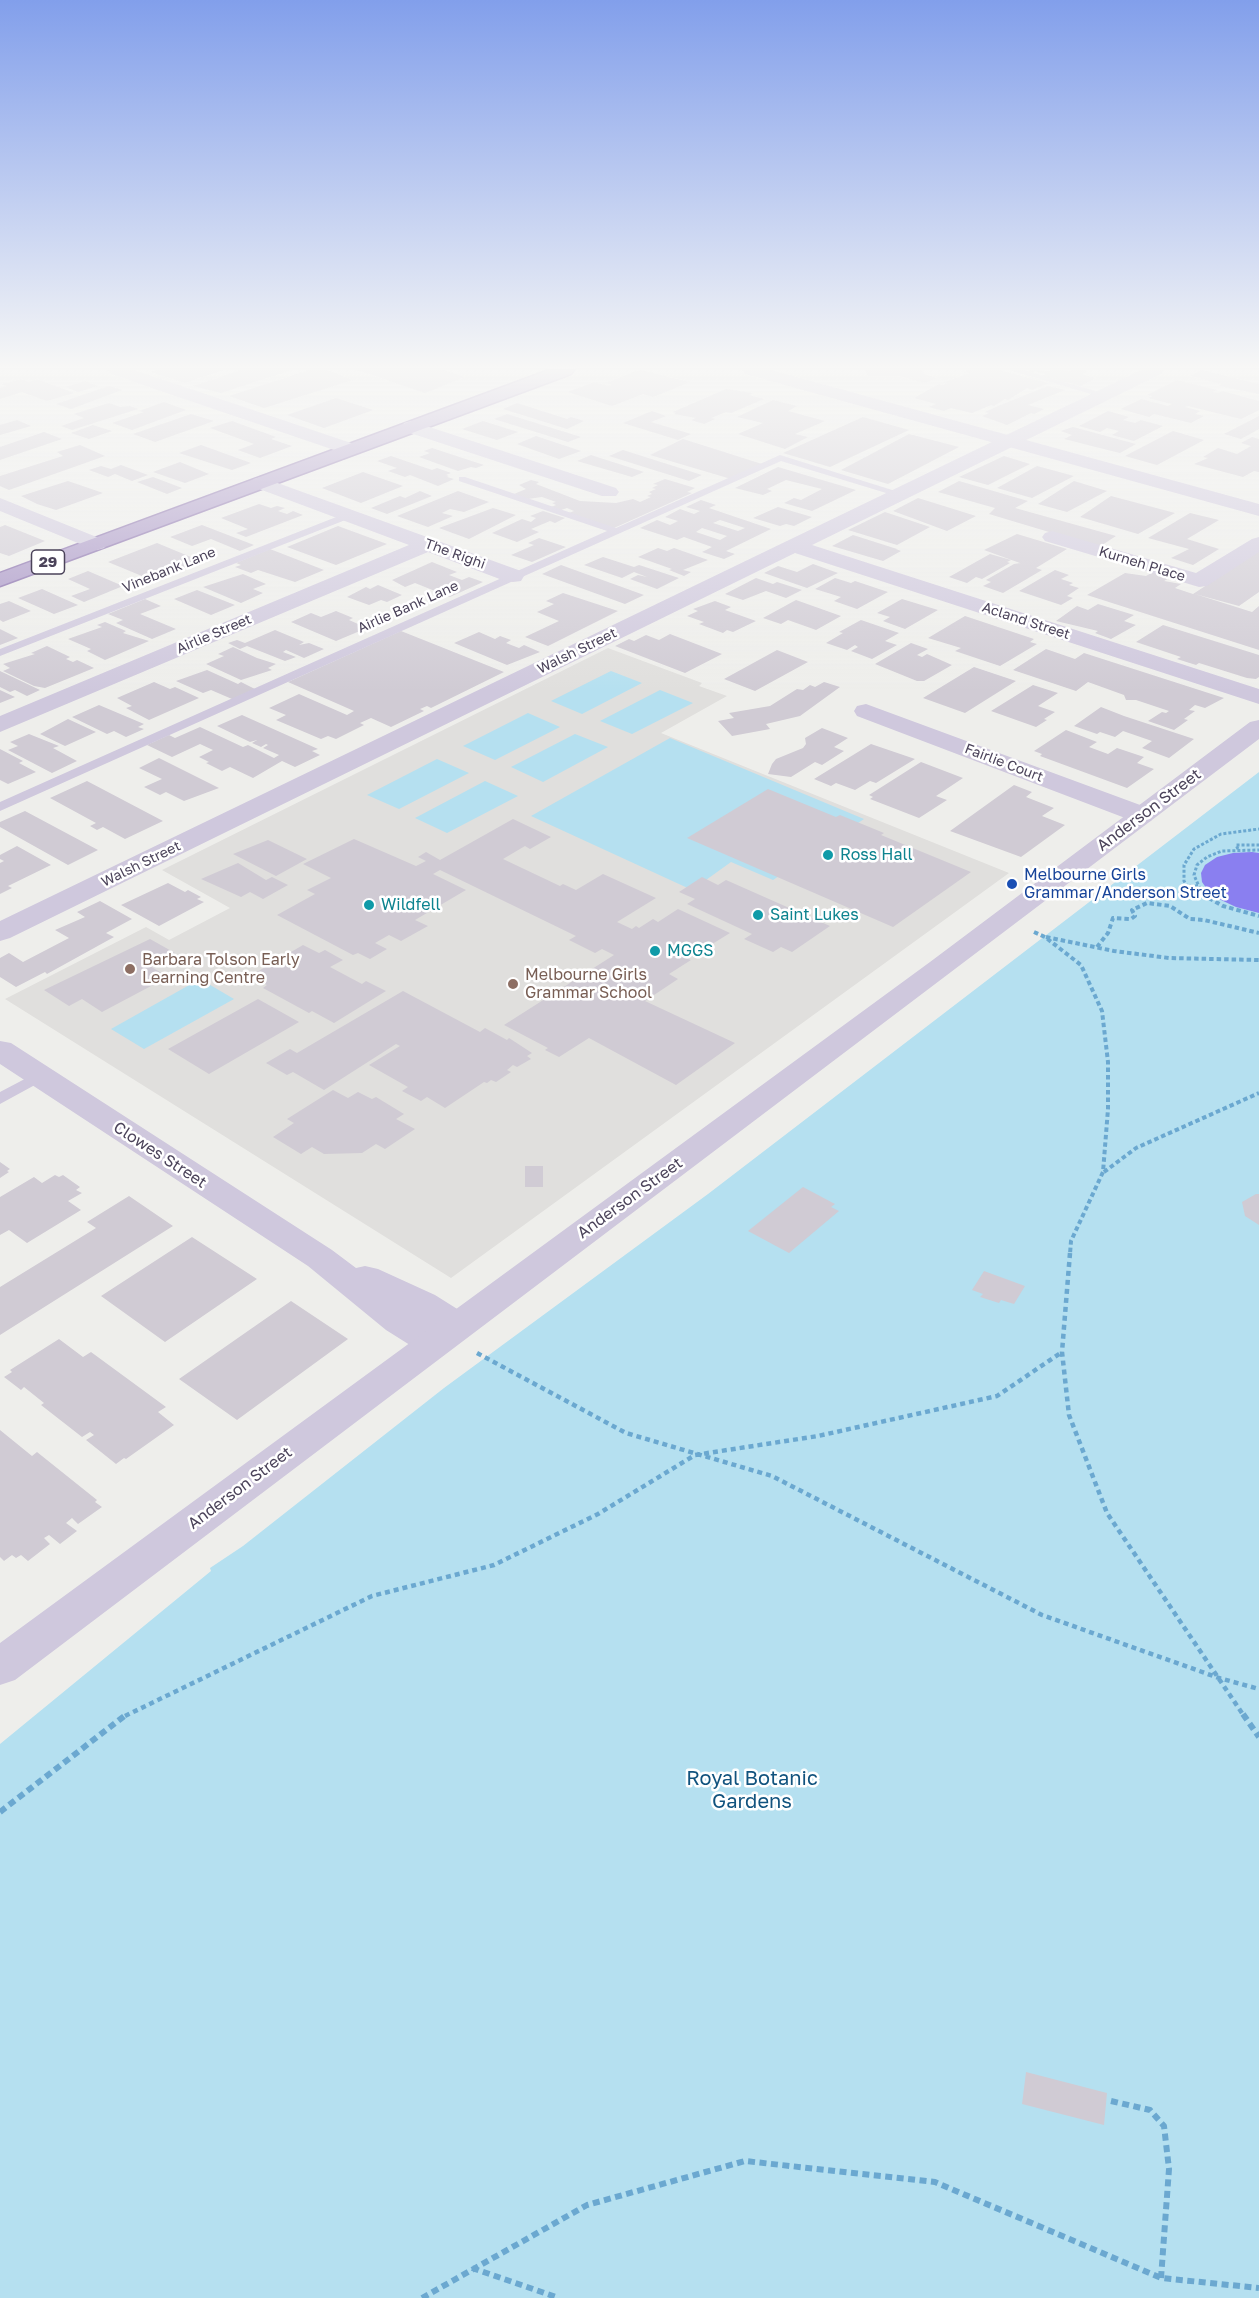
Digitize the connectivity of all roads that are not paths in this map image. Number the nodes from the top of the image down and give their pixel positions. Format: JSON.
{"nodes":[{"id":1,"x":277,"y":477,"type":"edge"},
{"id":2,"x":564,"y":477,"type":"edge"},
{"id":3,"x":737,"y":477,"type":"edge"},
{"id":4,"x":844,"y":477,"type":"edge"},
{"id":5,"x":934,"y":477,"type":"edge"},
{"id":6,"x":1140,"y":477,"type":"edge"},
{"id":7,"x":462,"y":479,"type":"dead end"},
{"id":8,"x":261,"y":483,"type":"junction"},
{"id":9,"x":609,"y":492,"type":"dead end"},
{"id":10,"x":900,"y":494,"type":"junction"},
{"id":11,"x":0,"y":504,"type":"edge"},
{"id":12,"x":1259,"y":510,"type":"edge"},
{"id":13,"x":349,"y":515,"type":"junction"},
{"id":14,"x":616,"y":531,"type":"junction"},
{"id":15,"x":1052,"y":537,"type":"dead end"},
{"id":16,"x":1259,"y":543,"type":"edge"},
{"id":17,"x":97,"y":544,"type":"junction"},
{"id":18,"x":428,"y":544,"type":"junction"},
{"id":19,"x":793,"y":546,"type":"junction"},
{"id":20,"x":513,"y":576,"type":"junction"},
{"id":21,"x":0,"y":580,"type":"edge"},
{"id":22,"x":0,"y":653,"type":"edge"},
{"id":23,"x":1259,"y":697,"type":"edge"},
{"id":24,"x":866,"y":711,"type":"dead end"},
{"id":25,"x":0,"y":725,"type":"edge"},
{"id":26,"x":1259,"y":727,"type":"edge"},
{"id":27,"x":0,"y":807,"type":"edge"},
{"id":28,"x":1142,"y":815,"type":"junction"},
{"id":29,"x":0,"y":932,"type":"edge"},
{"id":30,"x":0,"y":1050,"type":"edge"},
{"id":31,"x":38,"y":1077,"type":"junction"},
{"id":32,"x":0,"y":1099,"type":"edge"},
{"id":33,"x":445,"y":1334,"type":"junction"},
{"id":34,"x":0,"y":1667,"type":"edge"}],
"edges":[{"from":1,"to":8,"type":"highway","number":"29"},
{"from":2,"to":9,"type":"street"},
{"from":3,"to":14,"type":"lane","name":"Airlie Bank Lane"},
{"from":4,"to":10,"type":"lane","name":"Airlie Bank Lane"},
{"from":5,"to":10,"type":"street","name":"Walsh Street"},
{"from":6,"to":12,"type":"street"},
{"from":7,"to":14,"type":"lane"},
{"from":8,"to":13,"type":"street","name":"The Righi"},
{"from":8,"to":17,"type":"highway","number":"29"},
{"from":10,"to":19,"type":"street","name":"Walsh Street"},
{"from":11,"to":17,"type":"street"},
{"from":13,"to":18,"type":"street","name":"The Righi"},
{"from":13,"to":22,"type":"lane","name":"Vinebank Lane"},
{"from":14,"to":20,"type":"lane","name":"Airlie Bank Lane"},
{"from":15,"to":16,"type":"street","name":"Kurneh Place"},
{"from":17,"to":21,"type":"highway","number":"29"},
{"from":18,"to":20,"type":"street","name":"The Righi"},
{"from":18,"to":25,"type":"street","name":"Airlie Street"},
{"from":19,"to":23,"type":"street","name":"Acland Street"},
{"from":19,"to":29,"type":"street","name":"Walsh Street"},
{"from":20,"to":27,"type":"lane","name":"Airlie Bank Lane"},
{"from":24,"to":28,"type":"street","name":"Fairlie Court"},
{"from":26,"to":28,"type":"street","name":"Anderson Street"},
{"from":28,"to":33,"type":"street","name":"Anderson Street"},
{"from":30,"to":31,"type":"street","name":"Clowes Street"},
{"from":31,"to":32,"type":"lane"},
{"from":31,"to":33,"type":"street","name":"Clowes Street"},
{"from":33,"to":34,"type":"street","name":"Anderson Street"}]}
